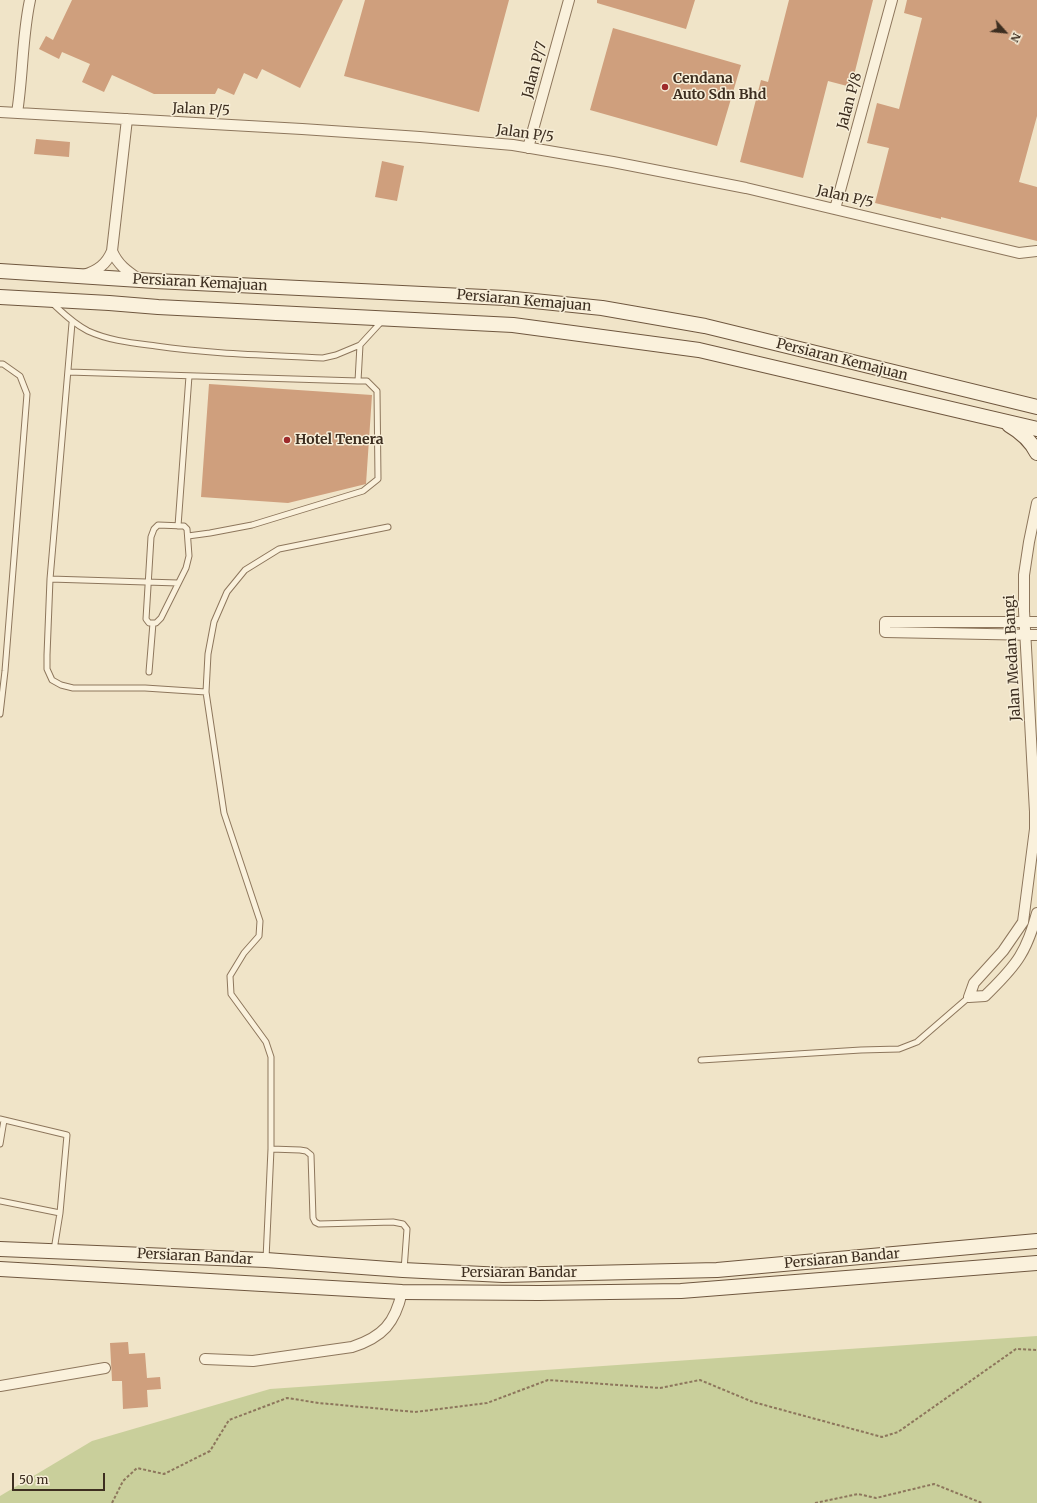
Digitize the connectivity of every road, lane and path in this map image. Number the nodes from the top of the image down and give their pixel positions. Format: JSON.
{"nodes":[{"id":1,"x":30,"y":0,"type":"edge"},
{"id":2,"x":569,"y":0,"type":"edge"},
{"id":3,"x":892,"y":0,"type":"edge"},
{"id":4,"x":0,"y":112,"type":"edge"},
{"id":5,"x":17,"y":113,"type":"junction"},
{"id":6,"x":127,"y":119,"type":"junction"},
{"id":7,"x":528,"y":148,"type":"junction"},
{"id":8,"x":836,"y":209,"type":"junction"},
{"id":9,"x":112,"y":251,"type":"junction"},
{"id":10,"x":1037,"y":252,"type":"edge"},
{"id":11,"x":0,"y":271,"type":"edge"},
{"id":12,"x":84,"y":275,"type":"junction"},
{"id":13,"x":140,"y":280,"type":"junction"},
{"id":14,"x":0,"y":297,"type":"edge"},
{"id":15,"x":49,"y":300,"type":"junction"},
{"id":16,"x":384,"y":320,"type":"junction"},
{"id":17,"x":72,"y":322,"type":"junction"},
{"id":18,"x":360,"y":345,"type":"junction"},
{"id":19,"x":0,"y":364,"type":"edge"},
{"id":20,"x":68,"y":372,"type":"junction"},
{"id":21,"x":189,"y":376,"type":"junction"},
{"id":22,"x":358,"y":381,"type":"junction"},
{"id":23,"x":930,"y":381,"type":"junction"},
{"id":24,"x":1037,"y":407,"type":"edge"},
{"id":25,"x":1037,"y":416,"type":"edge"},
{"id":26,"x":997,"y":419,"type":"junction"},
{"id":27,"x":1037,"y":429,"type":"edge"},
{"id":28,"x":1037,"y":453,"type":"edge"},
{"id":29,"x":1037,"y":503,"type":"edge"},
{"id":30,"x":178,"y":526,"type":"junction"},
{"id":31,"x":388,"y":527,"type":"dead end"},
{"id":32,"x":188,"y":536,"type":"junction"},
{"id":33,"x":50,"y":579,"type":"junction"},
{"id":34,"x":147,"y":581,"type":"junction"},
{"id":35,"x":178,"y":582,"type":"junction"},
{"id":36,"x":1024,"y":622,"type":"junction"},
{"id":37,"x":1037,"y":622,"type":"edge"},
{"id":38,"x":153,"y":623,"type":"junction"},
{"id":39,"x":1025,"y":634,"type":"junction"},
{"id":40,"x":1037,"y":634,"type":"edge"},
{"id":41,"x":148,"y":672,"type":"dead end"},
{"id":42,"x":206,"y":692,"type":"junction"},
{"id":43,"x":0,"y":714,"type":"edge"},
{"id":44,"x":1036,"y":812,"type":"edge"},
{"id":45,"x":1036,"y":829,"type":"edge"},
{"id":46,"x":1037,"y":913,"type":"edge"},
{"id":47,"x":969,"y":997,"type":"junction"},
{"id":48,"x":702,"y":1060,"type":"dead end"},
{"id":49,"x":2,"y":1120,"type":"edge"},
{"id":50,"x":0,"y":1144,"type":"edge"},
{"id":51,"x":271,"y":1149,"type":"junction"},
{"id":52,"x":0,"y":1201,"type":"edge"},
{"id":53,"x":60,"y":1213,"type":"junction"},
{"id":54,"x":1037,"y":1242,"type":"edge"},
{"id":55,"x":0,"y":1249,"type":"edge"},
{"id":56,"x":54,"y":1251,"type":"junction"},
{"id":57,"x":266,"y":1260,"type":"junction"},
{"id":58,"x":1037,"y":1263,"type":"edge"},
{"id":59,"x":0,"y":1269,"type":"edge"},
{"id":60,"x":404,"y":1270,"type":"junction"},
{"id":61,"x":402,"y":1292,"type":"junction"},
{"id":62,"x":1037,"y":1350,"type":"edge"},
{"id":63,"x":205,"y":1359,"type":"dead end"},
{"id":64,"x":105,"y":1368,"type":"dead end"},
{"id":65,"x":0,"y":1386,"type":"edge"},
{"id":66,"x":112,"y":1503,"type":"edge"},
{"id":67,"x":815,"y":1503,"type":"edge"},
{"id":68,"x":982,"y":1503,"type":"edge"}],
"edges":[{"from":1,"to":5,"type":"street"},
{"from":2,"to":7,"type":"street","name":"Jalan P/7"},
{"from":3,"to":8,"type":"street","name":"Jalan P/8"},
{"from":4,"to":5,"type":"street","name":"Jalan P/5"},
{"from":5,"to":6,"type":"street","name":"Jalan P/5"},
{"from":6,"to":7,"type":"street","name":"Jalan P/5"},
{"from":6,"to":9,"type":"street"},
{"from":7,"to":8,"type":"street","name":"Jalan P/5"},
{"from":8,"to":10,"type":"street","name":"Jalan P/5"},
{"from":9,"to":12,"type":"street"},
{"from":9,"to":13,"type":"street"},
{"from":11,"to":12,"type":"main road","name":"Persiaran Kemajuan"},
{"from":12,"to":13,"type":"main road","name":"Persiaran Kemajuan"},
{"from":13,"to":23,"type":"main road","name":"Persiaran Kemajuan"},
{"from":14,"to":15,"type":"main road","name":"Persiaran Kemajuan"},
{"from":15,"to":16,"type":"main road","name":"Persiaran Kemajuan"},
{"from":15,"to":17,"type":"lane"},
{"from":16,"to":18,"type":"lane"},
{"from":16,"to":26,"type":"main road","name":"Persiaran Kemajuan"},
{"from":17,"to":18,"type":"lane"},
{"from":17,"to":20,"type":"lane"},
{"from":18,"to":22,"type":"lane"},
{"from":19,"to":43,"type":"lane"},
{"from":20,"to":21,"type":"lane"},
{"from":20,"to":33,"type":"lane"},
{"from":21,"to":22,"type":"lane"},
{"from":21,"to":30,"type":"lane"},
{"from":22,"to":32,"type":"lane"},
{"from":23,"to":24,"type":"main road","name":"Persiaran Kemajuan"},
{"from":23,"to":25,"type":"main road"},
{"from":26,"to":27,"type":"main road","name":"Persiaran Kemajuan"},
{"from":26,"to":28,"type":"main road"},
{"from":29,"to":36,"type":"street","name":"Jalan Medan Bangi"},
{"from":30,"to":32,"type":"lane"},
{"from":30,"to":34,"type":"lane"},
{"from":31,"to":42,"type":"lane"},
{"from":32,"to":35,"type":"lane"},
{"from":33,"to":34,"type":"lane"},
{"from":33,"to":42,"type":"lane"},
{"from":34,"to":35,"type":"lane"},
{"from":34,"to":38,"type":"lane"},
{"from":35,"to":38,"type":"lane"},
{"from":36,"to":37,"type":"street"},
{"from":36,"to":39,"type":"street","name":"Jalan Medan Bangi"},
{"from":36,"to":39,"type":"street"},
{"from":38,"to":41,"type":"lane"},
{"from":39,"to":40,"type":"street"},
{"from":39,"to":44,"type":"street","name":"Jalan Medan Bangi"},
{"from":42,"to":51,"type":"lane"},
{"from":44,"to":45,"type":"street","name":"Jalan Medan Bangi"},
{"from":45,"to":47,"type":"street","name":"Jalan Medan Bangi"},
{"from":46,"to":47,"type":"street"},
{"from":47,"to":48,"type":"lane"},
{"from":49,"to":50,"type":"lane"},
{"from":49,"to":53,"type":"lane"},
{"from":51,"to":57,"type":"lane"},
{"from":51,"to":60,"type":"lane"},
{"from":52,"to":53,"type":"lane"},
{"from":53,"to":56,"type":"lane"},
{"from":54,"to":60,"type":"main road","name":"Persiaran Bandar"},
{"from":55,"to":56,"type":"main road","name":"Persiaran Bandar"},
{"from":56,"to":57,"type":"main road","name":"Persiaran Bandar"},
{"from":57,"to":60,"type":"main road","name":"Persiaran Bandar"},
{"from":58,"to":61,"type":"main road","name":"Persiaran Bandar"},
{"from":59,"to":61,"type":"main road","name":"Persiaran Bandar"},
{"from":61,"to":63,"type":"street"},
{"from":62,"to":66,"type":"path"},
{"from":64,"to":65,"type":"street"},
{"from":67,"to":68,"type":"path"}]}
